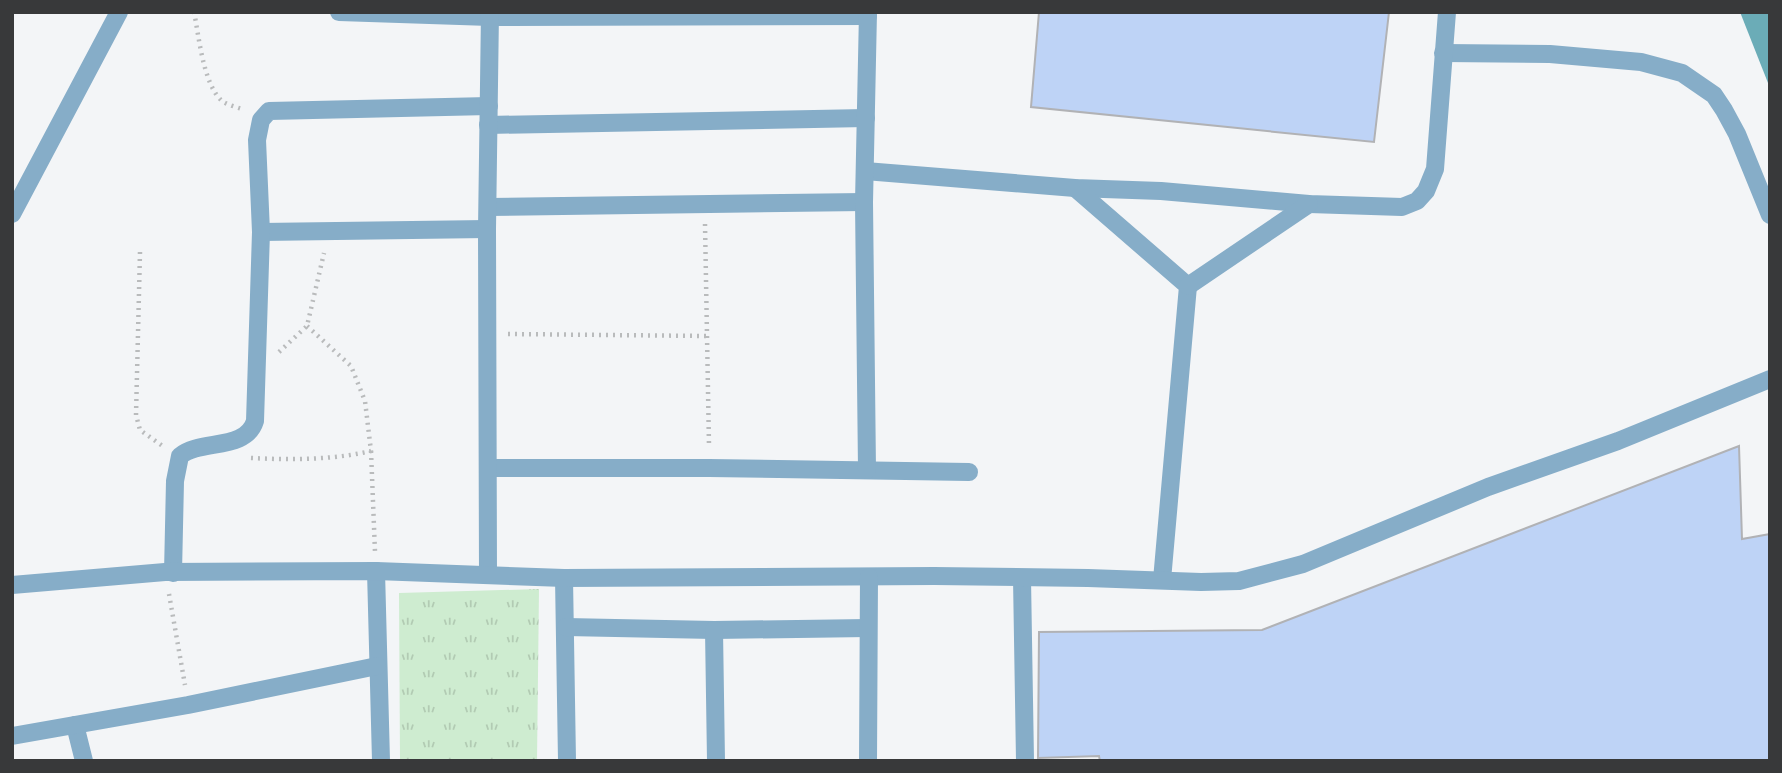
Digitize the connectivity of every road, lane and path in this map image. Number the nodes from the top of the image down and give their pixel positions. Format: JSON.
{"nodes":[{"id":1,"x":119,"y":12,"type":"edge"},
{"id":2,"x":194,"y":12,"type":"edge"},
{"id":3,"x":339,"y":12,"type":"edge"},
{"id":4,"x":1447,"y":12,"type":"edge"},
{"id":5,"x":490,"y":14,"type":"edge"},
{"id":6,"x":868,"y":14,"type":"edge"},
{"id":7,"x":1443,"y":53,"type":"junction"},
{"id":8,"x":489,"y":106,"type":"junction"},
{"id":9,"x":263,"y":116,"type":"junction"},
{"id":10,"x":866,"y":118,"type":"junction"},
{"id":11,"x":488,"y":125,"type":"junction"},
{"id":12,"x":865,"y":171,"type":"junction"},
{"id":13,"x":1075,"y":188,"type":"junction"},
{"id":14,"x":864,"y":202,"type":"junction"},
{"id":15,"x":704,"y":204,"type":"junction"},
{"id":16,"x":1310,"y":204,"type":"junction"},
{"id":17,"x":488,"y":207,"type":"junction"},
{"id":18,"x":12,"y":214,"type":"edge"},
{"id":19,"x":1770,"y":215,"type":"edge"},
{"id":20,"x":487,"y":229,"type":"junction"},
{"id":21,"x":329,"y":231,"type":"junction"},
{"id":22,"x":261,"y":232,"type":"junction"},
{"id":23,"x":140,"y":252,"type":"dead end"},
{"id":24,"x":1188,"y":286,"type":"junction"},
{"id":25,"x":307,"y":326,"type":"junction"},
{"id":26,"x":488,"y":334,"type":"junction"},
{"id":27,"x":707,"y":336,"type":"junction"},
{"id":28,"x":257,"y":371,"type":"junction"},
{"id":29,"x":1770,"y":379,"type":"edge"},
{"id":30,"x":371,"y":452,"type":"junction"},
{"id":31,"x":180,"y":456,"type":"junction"},
{"id":32,"x":240,"y":458,"type":"dead end"},
{"id":33,"x":490,"y":468,"type":"junction"},
{"id":34,"x":709,"y":468,"type":"junction"},
{"id":35,"x":867,"y":470,"type":"junction"},
{"id":36,"x":969,"y":472,"type":"dead end"},
{"id":37,"x":376,"y":571,"type":"junction"},
{"id":38,"x":169,"y":573,"type":"junction"},
{"id":39,"x":488,"y":575,"type":"junction"},
{"id":40,"x":869,"y":577,"type":"junction"},
{"id":41,"x":564,"y":578,"type":"junction"},
{"id":42,"x":1022,"y":578,"type":"junction"},
{"id":43,"x":1162,"y":580,"type":"junction"},
{"id":44,"x":12,"y":585,"type":"edge"},
{"id":45,"x":566,"y":627,"type":"junction"},
{"id":46,"x":868,"y":628,"type":"junction"},
{"id":47,"x":714,"y":630,"type":"junction"},
{"id":48,"x":377,"y":666,"type":"junction"},
{"id":49,"x":188,"y":705,"type":"junction"},
{"id":50,"x":75,"y":725,"type":"junction"},
{"id":51,"x":12,"y":736,"type":"edge"},
{"id":52,"x":84,"y":761,"type":"edge"},
{"id":53,"x":381,"y":761,"type":"edge"},
{"id":54,"x":567,"y":761,"type":"edge"},
{"id":55,"x":716,"y":761,"type":"edge"},
{"id":56,"x":868,"y":761,"type":"edge"},
{"id":57,"x":1025,"y":761,"type":"edge"}],
"edges":[{"from":1,"to":18,"type":"street"},
{"from":2,"to":9,"type":"path"},
{"from":3,"to":5,"type":"street"},
{"from":4,"to":7,"type":"street"},
{"from":5,"to":6,"type":"street"},
{"from":5,"to":8,"type":"street"},
{"from":6,"to":10,"type":"street"},
{"from":7,"to":16,"type":"street"},
{"from":7,"to":19,"type":"street"},
{"from":8,"to":9,"type":"street"},
{"from":8,"to":11,"type":"street"},
{"from":9,"to":22,"type":"street"},
{"from":10,"to":11,"type":"street"},
{"from":10,"to":12,"type":"street"},
{"from":11,"to":17,"type":"street"},
{"from":12,"to":13,"type":"street"},
{"from":12,"to":14,"type":"street"},
{"from":13,"to":16,"type":"street"},
{"from":13,"to":24,"type":"street"},
{"from":14,"to":15,"type":"street"},
{"from":14,"to":35,"type":"street"},
{"from":15,"to":17,"type":"street"},
{"from":15,"to":27,"type":"path"},
{"from":16,"to":24,"type":"street"},
{"from":17,"to":20,"type":"street"},
{"from":20,"to":21,"type":"street"},
{"from":20,"to":26,"type":"street"},
{"from":21,"to":22,"type":"street"},
{"from":21,"to":25,"type":"path"},
{"from":22,"to":28,"type":"street"},
{"from":23,"to":31,"type":"path"},
{"from":24,"to":43,"type":"street"},
{"from":25,"to":28,"type":"path"},
{"from":25,"to":30,"type":"path"},
{"from":26,"to":27,"type":"path"},
{"from":26,"to":33,"type":"street"},
{"from":27,"to":34,"type":"path"},
{"from":28,"to":31,"type":"street"},
{"from":29,"to":43,"type":"street"},
{"from":30,"to":32,"type":"path"},
{"from":30,"to":37,"type":"path"},
{"from":31,"to":38,"type":"street"},
{"from":33,"to":34,"type":"street"},
{"from":33,"to":39,"type":"street"},
{"from":34,"to":35,"type":"street"},
{"from":35,"to":36,"type":"street"},
{"from":37,"to":38,"type":"street"},
{"from":37,"to":39,"type":"street"},
{"from":37,"to":48,"type":"street"},
{"from":38,"to":44,"type":"street"},
{"from":38,"to":49,"type":"path"},
{"from":39,"to":41,"type":"street"},
{"from":40,"to":41,"type":"street"},
{"from":40,"to":42,"type":"street"},
{"from":40,"to":46,"type":"street"},
{"from":41,"to":45,"type":"street"},
{"from":42,"to":43,"type":"street"},
{"from":42,"to":57,"type":"street"},
{"from":45,"to":47,"type":"street"},
{"from":45,"to":54,"type":"street"},
{"from":46,"to":47,"type":"street"},
{"from":46,"to":56,"type":"street"},
{"from":47,"to":55,"type":"street"},
{"from":48,"to":49,"type":"street"},
{"from":48,"to":53,"type":"street"},
{"from":49,"to":50,"type":"street"},
{"from":50,"to":51,"type":"street"},
{"from":50,"to":52,"type":"street"}]}
